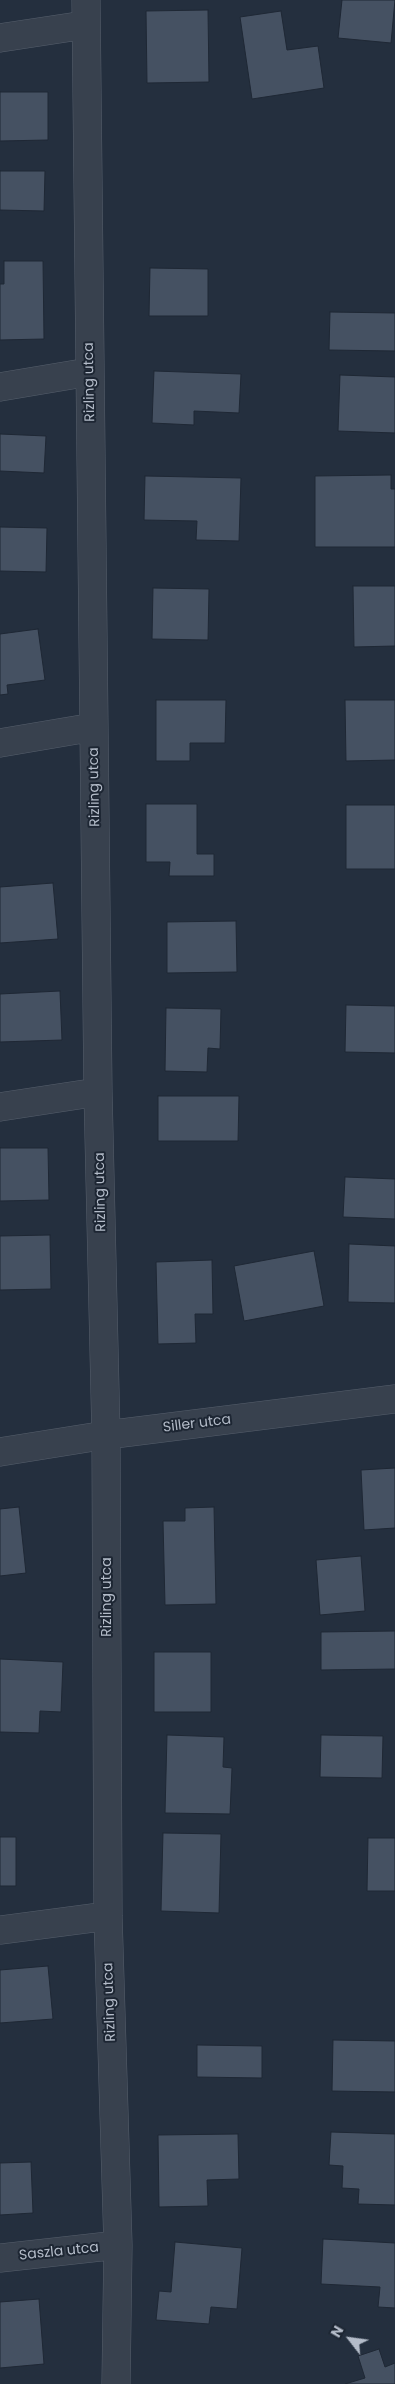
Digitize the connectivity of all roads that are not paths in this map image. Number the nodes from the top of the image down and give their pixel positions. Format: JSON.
{"nodes":[{"id":1,"x":86,"y":13,"type":"edge"},
{"id":2,"x":0,"y":38,"type":"edge"},
{"id":3,"x":90,"y":372,"type":"junction"},
{"id":4,"x":0,"y":387,"type":"edge"},
{"id":5,"x":94,"y":727,"type":"junction"},
{"id":6,"x":0,"y":743,"type":"edge"},
{"id":7,"x":98,"y":1092,"type":"junction"},
{"id":8,"x":0,"y":1107,"type":"edge"},
{"id":9,"x":395,"y":1399,"type":"edge"},
{"id":10,"x":106,"y":1435,"type":"junction"},
{"id":11,"x":0,"y":1452,"type":"edge"},
{"id":12,"x":108,"y":1916,"type":"junction"},
{"id":13,"x":0,"y":1930,"type":"edge"},
{"id":14,"x":118,"y":2246,"type":"junction"},
{"id":15,"x":0,"y":2258,"type":"edge"},
{"id":16,"x":116,"y":2384,"type":"edge"}],
"edges":[{"from":1,"to":2,"type":"street"},
{"from":1,"to":3,"type":"street","name":"Rizling utca"},
{"from":3,"to":4,"type":"street"},
{"from":3,"to":5,"type":"street","name":"Rizling utca"},
{"from":5,"to":6,"type":"street"},
{"from":5,"to":7,"type":"street","name":"Rizling utca"},
{"from":7,"to":8,"type":"street"},
{"from":7,"to":10,"type":"street","name":"Rizling utca"},
{"from":9,"to":10,"type":"street","name":"Siller utca"},
{"from":10,"to":11,"type":"street","name":"Siller utca"},
{"from":10,"to":12,"type":"street","name":"Rizling utca"},
{"from":12,"to":13,"type":"street"},
{"from":12,"to":14,"type":"street","name":"Rizling utca"},
{"from":14,"to":15,"type":"street","name":"Saszla utca"},
{"from":14,"to":16,"type":"street","name":"Rizling utca"}]}
